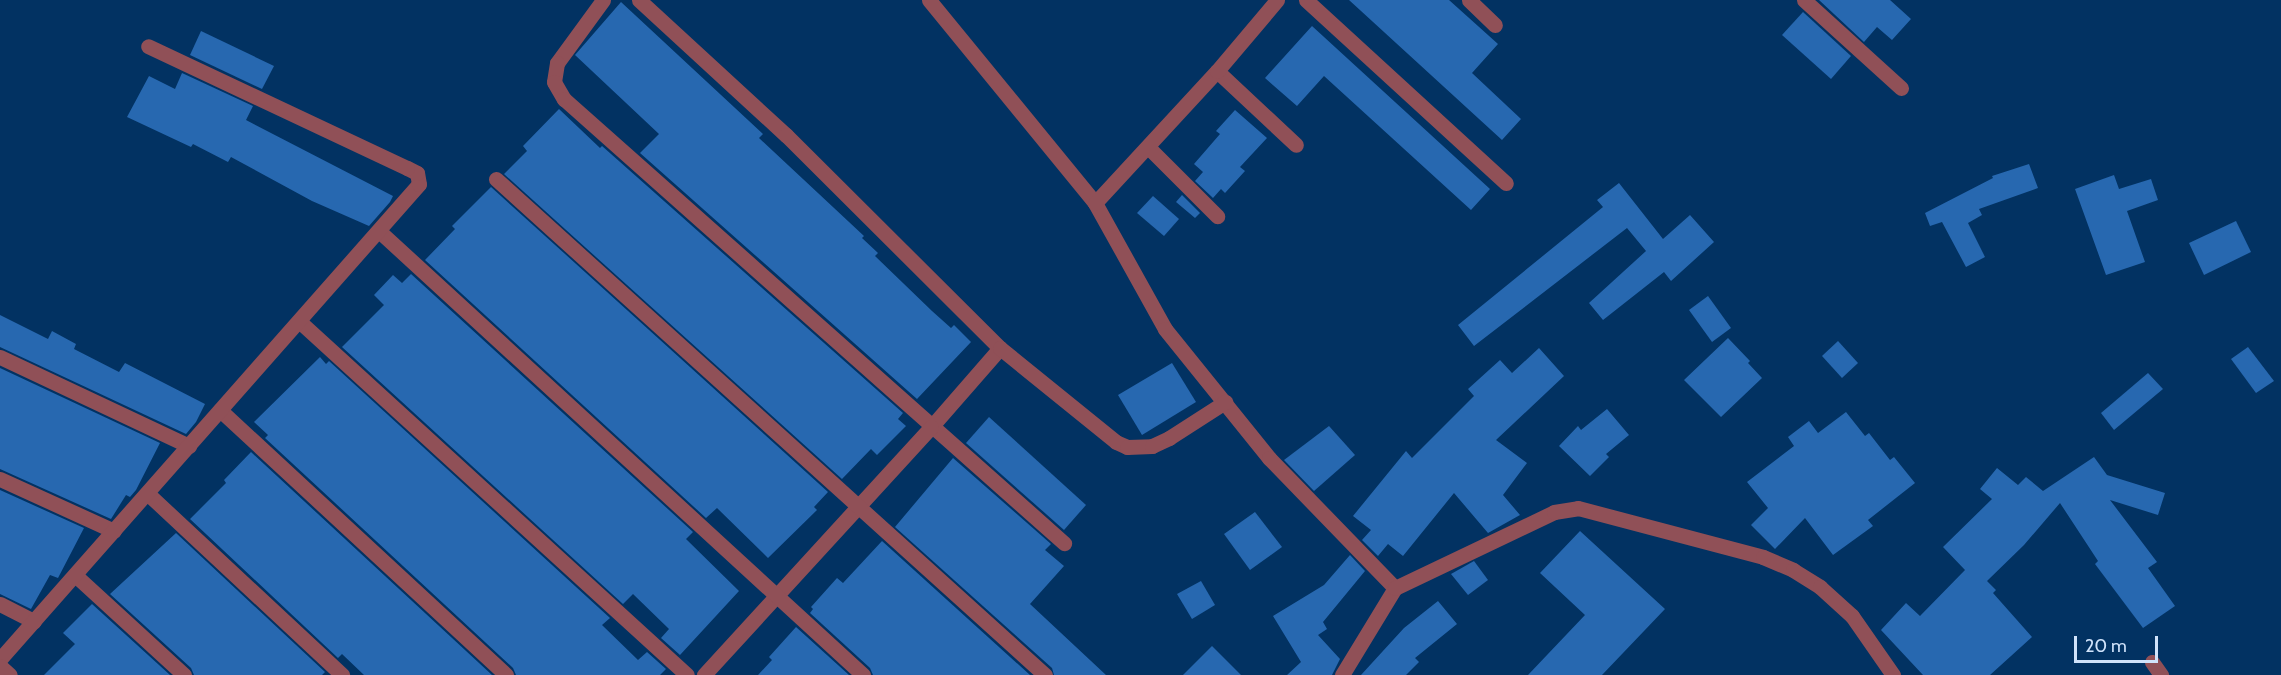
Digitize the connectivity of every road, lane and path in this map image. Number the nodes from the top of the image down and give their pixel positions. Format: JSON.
{"nodes":[{"id":1,"x":603,"y":0,"type":"edge"},
{"id":2,"x":639,"y":0,"type":"edge"},
{"id":3,"x":929,"y":0,"type":"edge"},
{"id":4,"x":1276,"y":0,"type":"edge"},
{"id":5,"x":1306,"y":0,"type":"edge"},
{"id":6,"x":1469,"y":0,"type":"edge"},
{"id":7,"x":1804,"y":0,"type":"edge"},
{"id":8,"x":1495,"y":25,"type":"dead end"},
{"id":9,"x":148,"y":46,"type":"dead end"},
{"id":10,"x":1217,"y":71,"type":"junction"},
{"id":11,"x":1901,"y":88,"type":"dead end"},
{"id":12,"x":1296,"y":146,"type":"dead end"},
{"id":13,"x":1148,"y":147,"type":"junction"},
{"id":14,"x":496,"y":179,"type":"dead end"},
{"id":15,"x":1506,"y":183,"type":"dead end"},
{"id":16,"x":1095,"y":203,"type":"junction"},
{"id":17,"x":1217,"y":216,"type":"dead end"},
{"id":18,"x":379,"y":231,"type":"junction"},
{"id":19,"x":299,"y":321,"type":"junction"},
{"id":20,"x":1000,"y":348,"type":"junction"},
{"id":21,"x":0,"y":357,"type":"edge"},
{"id":22,"x":1225,"y":402,"type":"junction"},
{"id":23,"x":220,"y":410,"type":"junction"},
{"id":24,"x":932,"y":427,"type":"junction"},
{"id":25,"x":189,"y":446,"type":"junction"},
{"id":26,"x":0,"y":479,"type":"edge"},
{"id":27,"x":147,"y":493,"type":"junction"},
{"id":28,"x":859,"y":507,"type":"junction"},
{"id":29,"x":114,"y":531,"type":"junction"},
{"id":30,"x":1064,"y":543,"type":"dead end"},
{"id":31,"x":75,"y":575,"type":"junction"},
{"id":32,"x":1395,"y":588,"type":"junction"},
{"id":33,"x":776,"y":596,"type":"junction"},
{"id":34,"x":0,"y":604,"type":"edge"},
{"id":35,"x":34,"y":621,"type":"junction"},
{"id":36,"x":0,"y":659,"type":"edge"},
{"id":37,"x":2152,"y":662,"type":"dead end"},
{"id":38,"x":0,"y":666,"type":"edge"},
{"id":39,"x":10,"y":675,"type":"edge"},
{"id":40,"x":184,"y":675,"type":"edge"},
{"id":41,"x":342,"y":675,"type":"edge"},
{"id":42,"x":506,"y":675,"type":"edge"},
{"id":43,"x":687,"y":675,"type":"edge"},
{"id":44,"x":704,"y":675,"type":"edge"},
{"id":45,"x":863,"y":675,"type":"edge"},
{"id":46,"x":1045,"y":675,"type":"edge"},
{"id":47,"x":1342,"y":675,"type":"edge"},
{"id":48,"x":1893,"y":675,"type":"edge"},
{"id":49,"x":2161,"y":675,"type":"edge"}],
"edges":[{"from":1,"to":24,"type":"street"},
{"from":2,"to":20,"type":"street"},
{"from":3,"to":16,"type":"street"},
{"from":4,"to":10,"type":"street"},
{"from":5,"to":15,"type":"street"},
{"from":6,"to":8,"type":"street"},
{"from":7,"to":11,"type":"street"},
{"from":9,"to":18,"type":"street"},
{"from":10,"to":12,"type":"street"},
{"from":10,"to":13,"type":"street"},
{"from":13,"to":16,"type":"street"},
{"from":13,"to":17,"type":"street"},
{"from":14,"to":28,"type":"street"},
{"from":16,"to":22,"type":"street"},
{"from":18,"to":19,"type":"street"},
{"from":18,"to":33,"type":"street"},
{"from":19,"to":23,"type":"street"},
{"from":19,"to":43,"type":"street"},
{"from":20,"to":22,"type":"street"},
{"from":20,"to":24,"type":"street"},
{"from":21,"to":25,"type":"street"},
{"from":22,"to":32,"type":"street"},
{"from":23,"to":25,"type":"street"},
{"from":23,"to":42,"type":"street"},
{"from":24,"to":28,"type":"street"},
{"from":24,"to":30,"type":"street"},
{"from":25,"to":27,"type":"street"},
{"from":26,"to":29,"type":"street"},
{"from":27,"to":29,"type":"street"},
{"from":27,"to":41,"type":"street"},
{"from":28,"to":33,"type":"street"},
{"from":28,"to":46,"type":"street"},
{"from":29,"to":31,"type":"street"},
{"from":31,"to":35,"type":"street"},
{"from":31,"to":40,"type":"street"},
{"from":32,"to":47,"type":"street"},
{"from":32,"to":48,"type":"street"},
{"from":33,"to":44,"type":"street"},
{"from":33,"to":45,"type":"street"},
{"from":34,"to":35,"type":"street"},
{"from":35,"to":36,"type":"street"},
{"from":37,"to":49,"type":"street"},
{"from":38,"to":39,"type":"street"}]}
